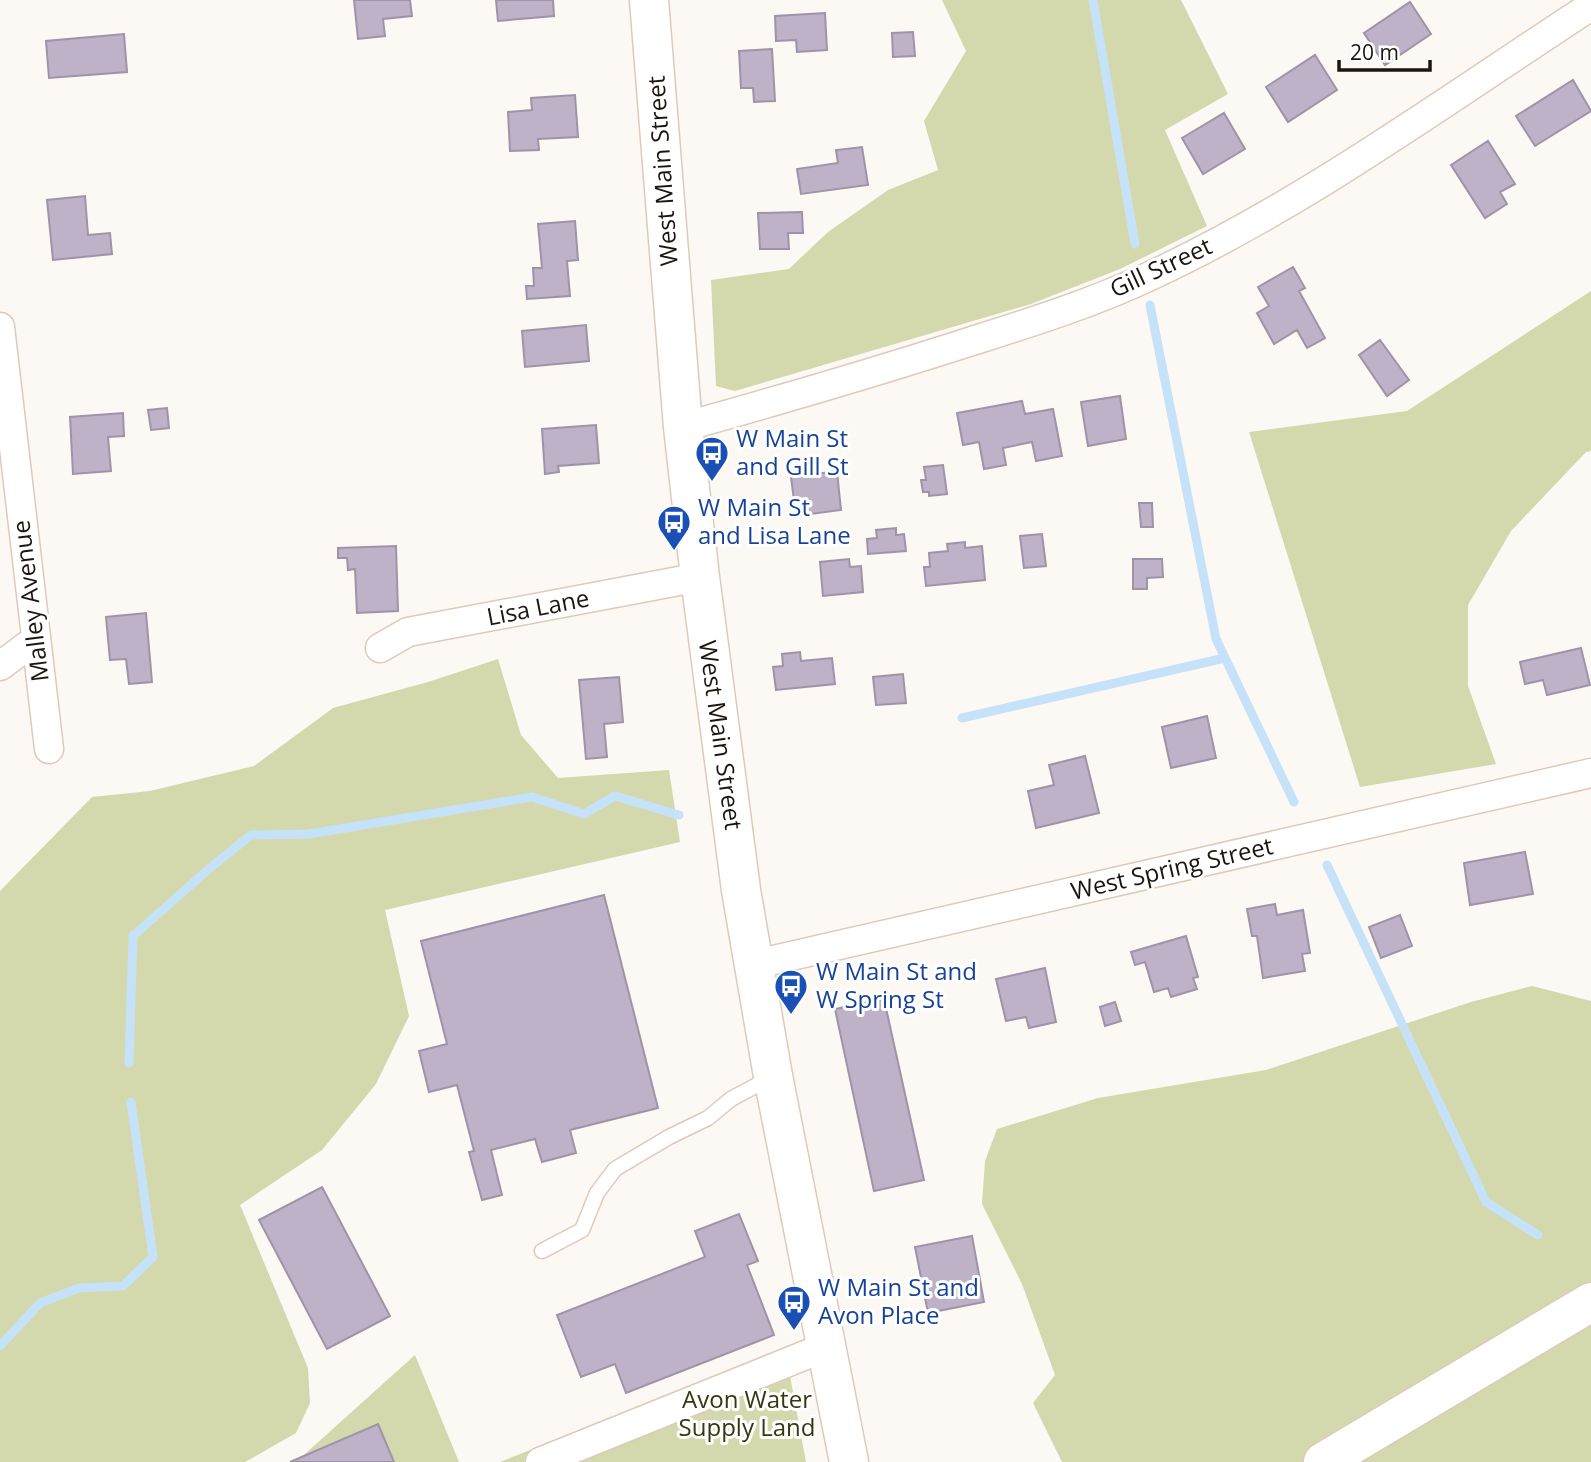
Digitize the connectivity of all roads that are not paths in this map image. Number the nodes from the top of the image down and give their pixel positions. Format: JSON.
{"nodes":[{"id":1,"x":649,"y":0,"type":"edge"},
{"id":2,"x":1591,"y":6,"type":"edge"},
{"id":3,"x":0,"y":327,"type":"edge"},
{"id":4,"x":683,"y":427,"type":"junction"},
{"id":5,"x":700,"y":577,"type":"junction"},
{"id":6,"x":35,"y":640,"type":"junction"},
{"id":7,"x":380,"y":648,"type":"dead end"},
{"id":8,"x":0,"y":666,"type":"edge"},
{"id":9,"x":49,"y":749,"type":"dead end"},
{"id":10,"x":1591,"y":773,"type":"edge"},
{"id":11,"x":752,"y":965,"type":"junction"},
{"id":12,"x":773,"y":1076,"type":"junction"},
{"id":13,"x":542,"y":1251,"type":"dead end"},
{"id":14,"x":1591,"y":1301,"type":"edge"},
{"id":15,"x":828,"y":1346,"type":"junction"},
{"id":16,"x":540,"y":1462,"type":"edge"},
{"id":17,"x":849,"y":1462,"type":"edge"},
{"id":18,"x":1323,"y":1462,"type":"edge"}],
"edges":[{"from":1,"to":4,"type":"main road","name":"West Main Street"},
{"from":2,"to":4,"type":"street","name":"Gill Street"},
{"from":3,"to":6,"type":"street","name":"Malley Avenue"},
{"from":4,"to":5,"type":"main road","name":"West Main Street"},
{"from":5,"to":7,"type":"street","name":"Lisa Lane"},
{"from":5,"to":11,"type":"main road","name":"West Main Street"},
{"from":6,"to":8,"type":"street"},
{"from":6,"to":9,"type":"street","name":"Malley Avenue"},
{"from":10,"to":11,"type":"street","name":"West Spring Street"},
{"from":11,"to":12,"type":"main road","name":"West Main Street"},
{"from":12,"to":13,"type":"lane"},
{"from":12,"to":15,"type":"main road","name":"West Main Street"},
{"from":14,"to":18,"type":"main road"},
{"from":15,"to":16,"type":"street"},
{"from":15,"to":17,"type":"main road","name":"West Main Street"}]}
